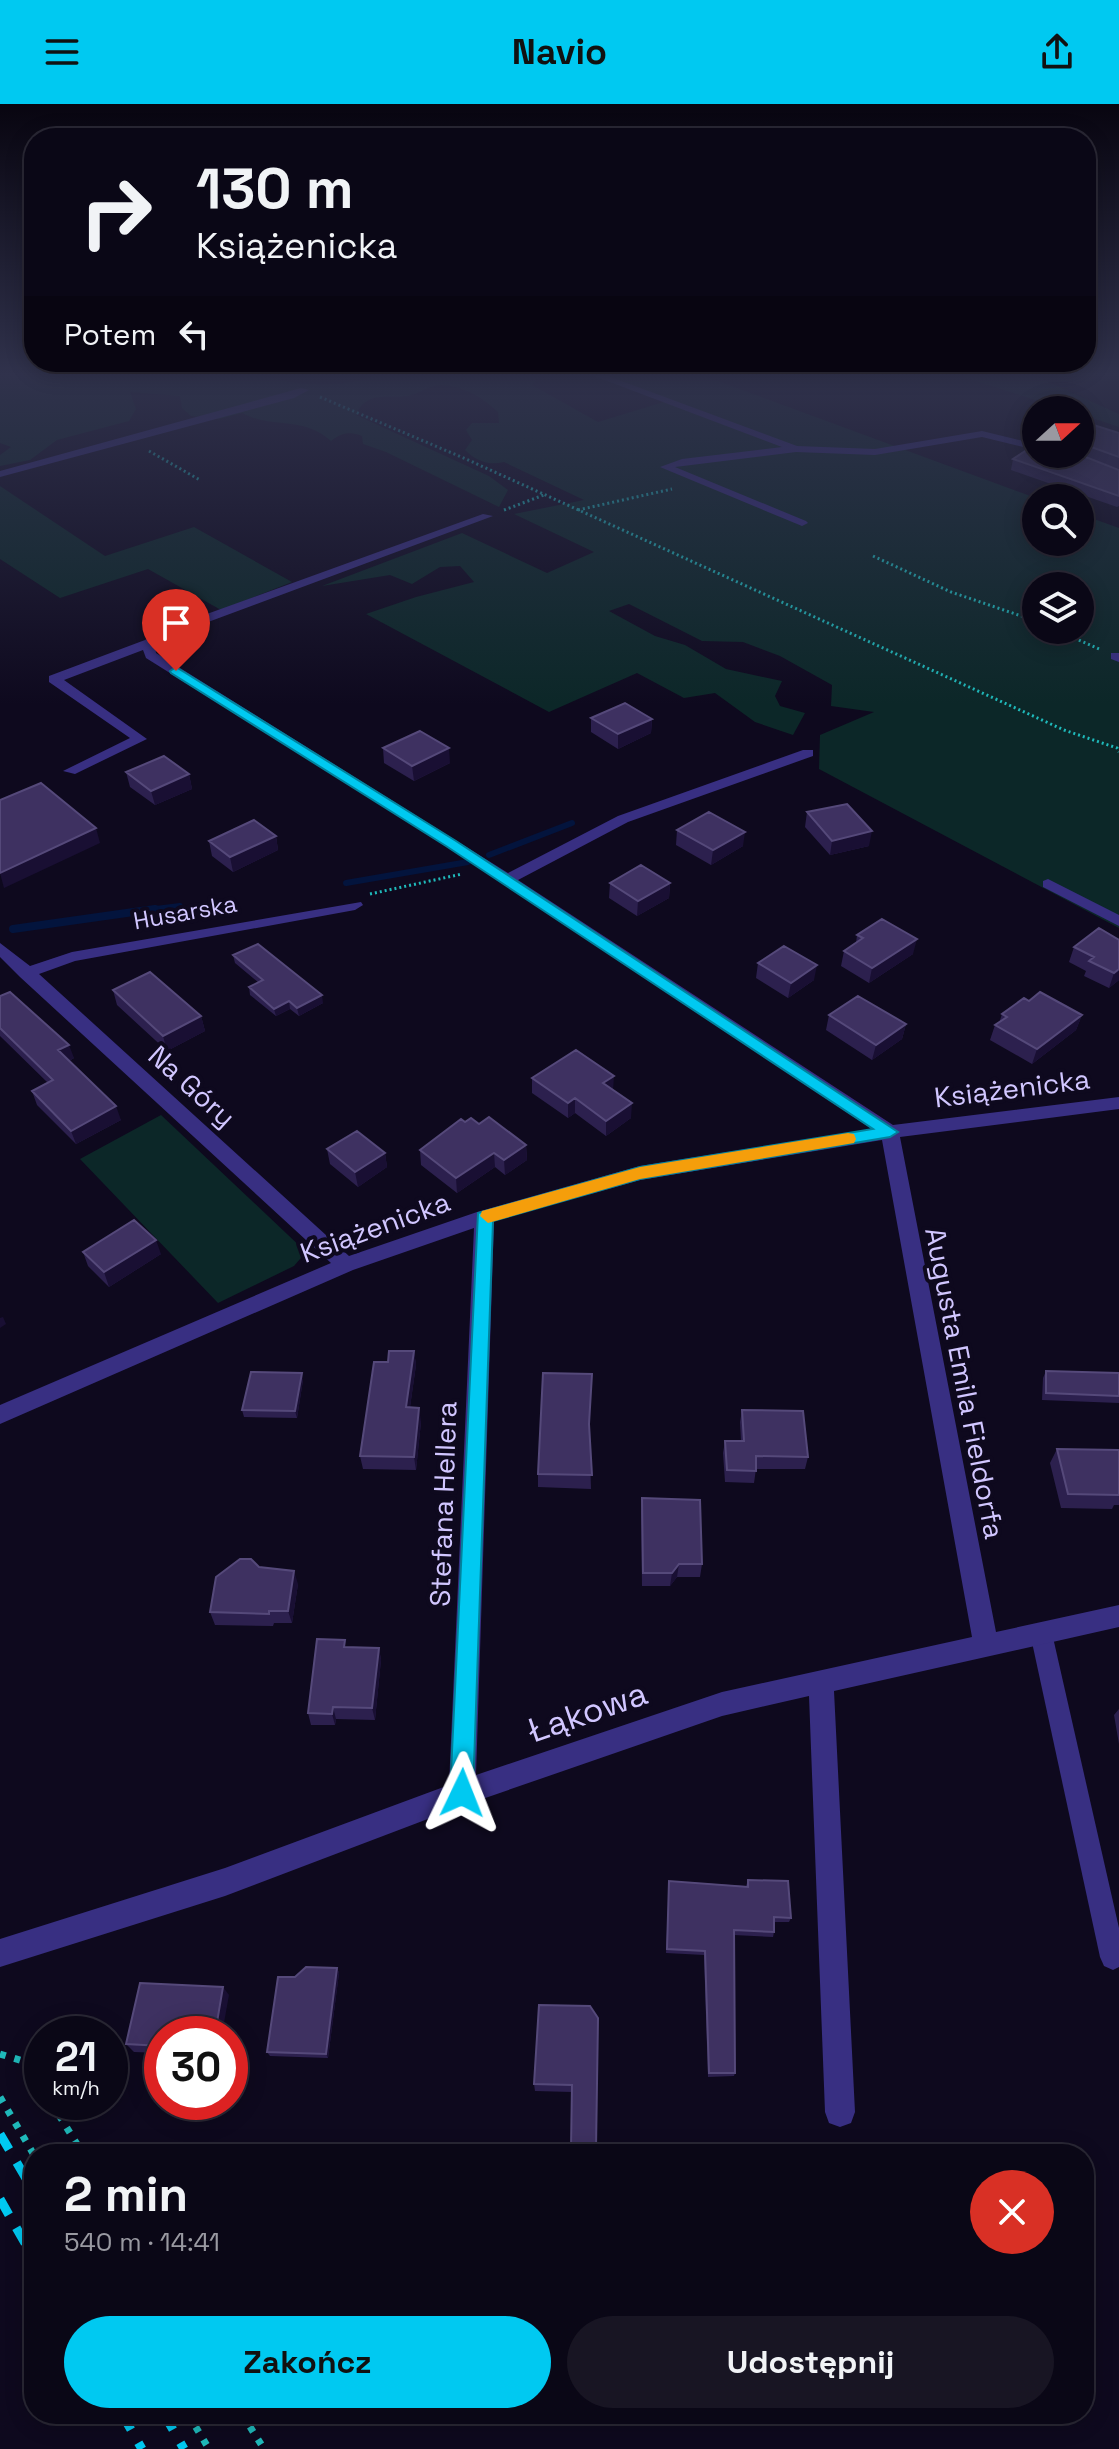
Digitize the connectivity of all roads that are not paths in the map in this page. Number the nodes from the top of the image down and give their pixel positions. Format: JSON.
{"nodes":[{"id":1,"x":710,"y":485,"type":"edge"},
{"id":2,"x":487,"y":516,"type":"road end"},
{"id":3,"x":802,"y":523,"type":"dead end"},
{"id":4,"x":149,"y":643,"type":"junction"},
{"id":5,"x":808,"y":753,"type":"dead end"},
{"id":6,"x":70,"y":771,"type":"dead end"},
{"id":7,"x":505,"y":881,"type":"junction"},
{"id":8,"x":1048,"y":884,"type":"dead end"},
{"id":9,"x":355,"y":905,"type":"road end"},
{"id":10,"x":1119,"y":921,"type":"edge"},
{"id":11,"x":0,"y":948,"type":"edge"},
{"id":12,"x":26,"y":973,"type":"junction"},
{"id":13,"x":1119,"y":1103,"type":"edge"},
{"id":14,"x":890,"y":1132,"type":"junction"},
{"id":15,"x":484,"y":1217,"type":"junction"},
{"id":16,"x":346,"y":1265,"type":"junction"},
{"id":17,"x":0,"y":1415,"type":"edge"},
{"id":18,"x":1119,"y":1616,"type":"edge"},
{"id":19,"x":1041,"y":1633,"type":"junction"},
{"id":20,"x":986,"y":1645,"type":"junction"},
{"id":21,"x":821,"y":1682,"type":"junction"},
{"id":22,"x":462,"y":1793,"type":"junction"},
{"id":23,"x":0,"y":1953,"type":"edge"},
{"id":24,"x":1113,"y":1957,"type":"dead end"},
{"id":25,"x":840,"y":2112,"type":"dead end"}],
"edges":[{"from":1,"to":3,"type":"street"},
{"from":2,"to":4,"type":"street"},
{"from":4,"to":6,"type":"street"},
{"from":4,"to":7,"type":"street"},
{"from":5,"to":7,"type":"street"},
{"from":7,"to":14,"type":"street"},
{"from":8,"to":10,"type":"street"},
{"from":9,"to":12,"type":"street","name":"Husarska"},
{"from":11,"to":12,"type":"street","name":"Na Góry"},
{"from":12,"to":16,"type":"street","name":"Na Góry"},
{"from":13,"to":14,"type":"street","name":"Książenicka"},
{"from":14,"to":15,"type":"street","name":"Książenicka"},
{"from":14,"to":20,"type":"street","name":"Augusta Emila Fieldorfa"},
{"from":15,"to":16,"type":"street","name":"Książenicka"},
{"from":15,"to":22,"type":"street","name":"Stefana Hellera"},
{"from":16,"to":17,"type":"street","name":"Książenicka"},
{"from":18,"to":19,"type":"street","name":"Łąkowa"},
{"from":19,"to":20,"type":"street","name":"Łąkowa"},
{"from":19,"to":24,"type":"lane"},
{"from":20,"to":21,"type":"street","name":"Łąkowa"},
{"from":21,"to":22,"type":"street","name":"Łąkowa"},
{"from":21,"to":25,"type":"street"},
{"from":22,"to":23,"type":"street","name":"Łąkowa"}]}
